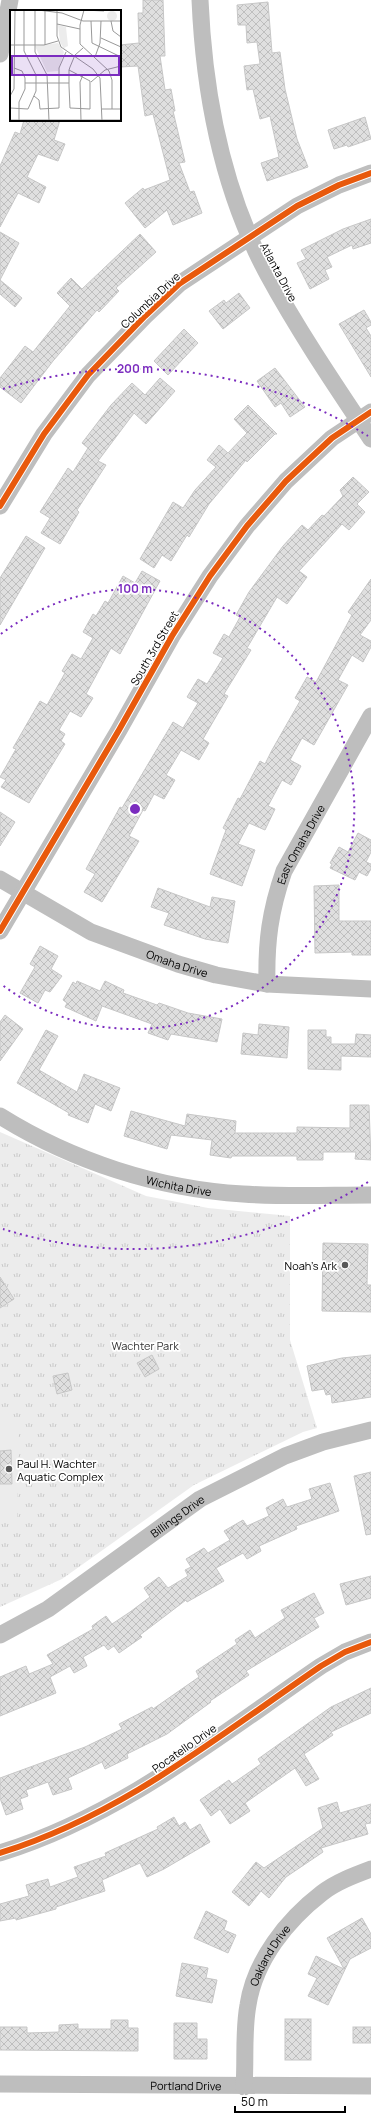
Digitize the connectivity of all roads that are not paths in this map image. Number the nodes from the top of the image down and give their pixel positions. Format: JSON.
{"nodes":[{"id":1,"x":10,"y":0,"type":"edge"},
{"id":2,"x":200,"y":0,"type":"edge"},
{"id":3,"x":0,"y":54,"type":"edge"},
{"id":4,"x":371,"y":173,"type":"edge"},
{"id":5,"x":250,"y":236,"type":"junction"},
{"id":6,"x":365,"y":416,"type":"edge"},
{"id":7,"x":371,"y":439,"type":"edge"},
{"id":8,"x":6,"y":483,"type":"edge"},
{"id":9,"x":0,"y":506,"type":"edge"},
{"id":10,"x":369,"y":722,"type":"edge"},
{"id":11,"x":0,"y":878,"type":"edge"},
{"id":12,"x":23,"y":892,"type":"junction"},
{"id":13,"x":0,"y":931,"type":"edge"},
{"id":14,"x":267,"y":984,"type":"junction"},
{"id":15,"x":371,"y":989,"type":"edge"},
{"id":16,"x":0,"y":1116,"type":"edge"},
{"id":17,"x":371,"y":1195,"type":"edge"},
{"id":18,"x":371,"y":1430,"type":"edge"},
{"id":19,"x":0,"y":1635,"type":"edge"},
{"id":20,"x":371,"y":1642,"type":"edge"},
{"id":21,"x":0,"y":1853,"type":"edge"},
{"id":22,"x":371,"y":1870,"type":"edge"},
{"id":23,"x":0,"y":2084,"type":"edge"},
{"id":24,"x":371,"y":2086,"type":"edge"},
{"id":25,"x":244,"y":2087,"type":"junction"}],
"edges":[{"from":1,"to":3,"type":"street"},
{"from":2,"to":5,"type":"street","name":"Atlanta Drive"},
{"from":4,"to":5,"type":"street","name":"Columbia Drive"},
{"from":5,"to":6,"type":"street","name":"Atlanta Drive"},
{"from":5,"to":8,"type":"street","name":"Columbia Drive"},
{"from":6,"to":7,"type":"street","name":"Atlanta Drive"},
{"from":6,"to":12,"type":"street","name":"South 3rd Street"},
{"from":8,"to":9,"type":"street","name":"Columbia Drive"},
{"from":10,"to":14,"type":"street","name":"East Omaha Drive"},
{"from":11,"to":12,"type":"street","name":"Omaha Drive"},
{"from":12,"to":13,"type":"street","name":"South 3rd Street"},
{"from":12,"to":14,"type":"street","name":"Omaha Drive"},
{"from":14,"to":15,"type":"street","name":"Omaha Drive"},
{"from":16,"to":17,"type":"street","name":"Wichita Drive"},
{"from":18,"to":19,"type":"street","name":"Billings Drive"},
{"from":20,"to":21,"type":"street","name":"Pocatello Drive"},
{"from":22,"to":25,"type":"street","name":"Oakland Drive"},
{"from":23,"to":25,"type":"street","name":"Portland Drive"},
{"from":24,"to":25,"type":"street","name":"Portland Drive"}]}
